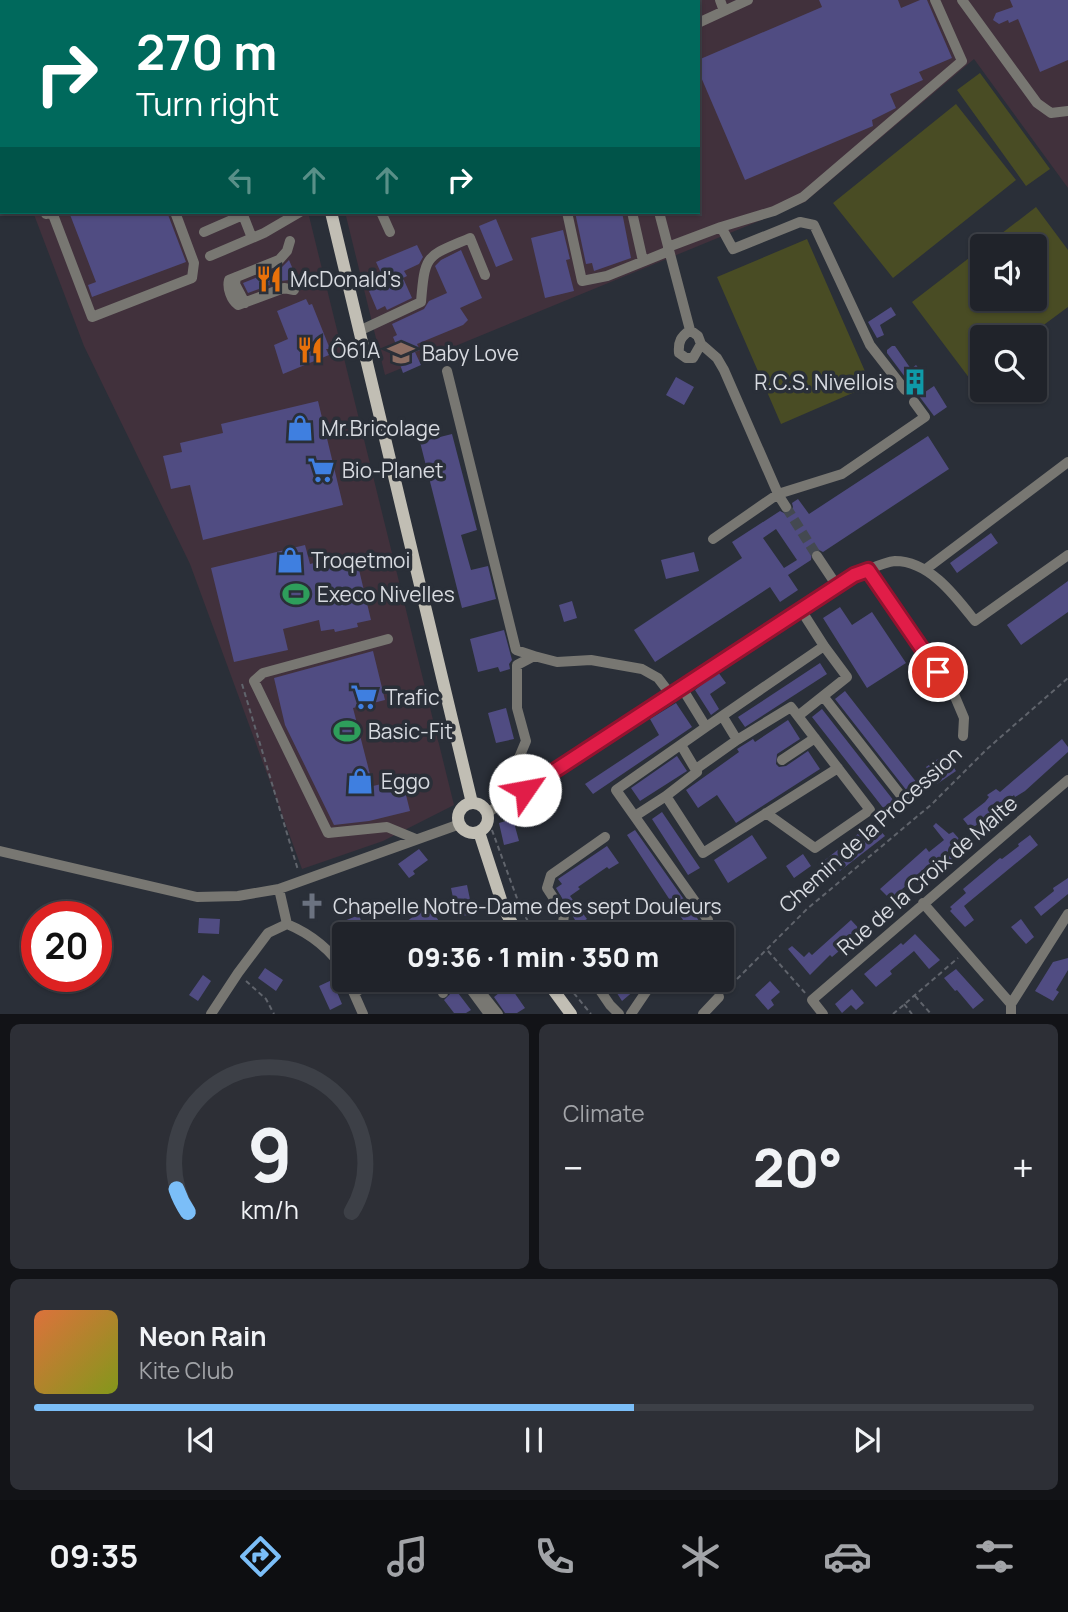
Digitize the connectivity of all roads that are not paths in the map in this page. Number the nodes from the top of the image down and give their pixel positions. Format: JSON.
{"nodes":[{"id":1,"x":720,"y":0,"type":"edge"},
{"id":2,"x":748,"y":0,"type":"edge"},
{"id":3,"x":935,"y":0,"type":"edge"},
{"id":4,"x":962,"y":0,"type":"edge"},
{"id":5,"x":724,"y":11,"type":"junction"},
{"id":6,"x":700,"y":22,"type":"edge"},
{"id":7,"x":1068,"y":111,"type":"edge"},
{"id":8,"x":53,"y":214,"type":"edge"},
{"id":9,"x":176,"y":214,"type":"edge"},
{"id":10,"x":296,"y":214,"type":"edge"},
{"id":11,"x":331,"y":214,"type":"edge"},
{"id":12,"x":382,"y":214,"type":"edge"},
{"id":13,"x":567,"y":214,"type":"edge"},
{"id":14,"x":632,"y":214,"type":"edge"},
{"id":15,"x":660,"y":214,"type":"edge"},
{"id":16,"x":721,"y":228,"type":"junction"},
{"id":17,"x":204,"y":232,"type":"dead end"},
{"id":18,"x":390,"y":232,"type":"dead end"},
{"id":19,"x":252,"y":238,"type":"junction"},
{"id":20,"x":290,"y":241,"type":"dead end"},
{"id":21,"x":668,"y":247,"type":"junction"},
{"id":22,"x":210,"y":256,"type":"dead end"},
{"id":23,"x":643,"y":261,"type":"junction"},
{"id":24,"x":485,"y":275,"type":"dead end"},
{"id":25,"x":294,"y":290,"type":"dead end"},
{"id":26,"x":690,"y":330,"type":"junction"},
{"id":27,"x":359,"y":331,"type":"junction"},
{"id":28,"x":701,"y":344,"type":"junction"},
{"id":29,"x":447,"y":372,"type":"dead end"},
{"id":30,"x":905,"y":390,"type":"dead end"},
{"id":31,"x":914,"y":402,"type":"dead end"},
{"id":32,"x":1068,"y":462,"type":"edge"},
{"id":33,"x":778,"y":494,"type":"junction"},
{"id":34,"x":786,"y":507,"type":"tunnel mouth"},
{"id":35,"x":713,"y":539,"type":"dead end"},
{"id":36,"x":1068,"y":555,"type":"edge"},
{"id":37,"x":817,"y":556,"type":"tunnel mouth"},
{"id":38,"x":926,"y":569,"type":"junction"},
{"id":39,"x":868,"y":570,"type":"junction"},
{"id":40,"x":837,"y":586,"type":"junction"},
{"id":41,"x":801,"y":610,"type":"junction"},
{"id":42,"x":388,"y":639,"type":"dead end"},
{"id":43,"x":824,"y":646,"type":"junction"},
{"id":44,"x":534,"y":656,"type":"junction"},
{"id":45,"x":682,"y":688,"type":"junction"},
{"id":46,"x":671,"y":695,"type":"junction"},
{"id":47,"x":823,"y":696,"type":"junction"},
{"id":48,"x":798,"y":716,"type":"junction"},
{"id":49,"x":723,"y":717,"type":"junction"},
{"id":50,"x":706,"y":727,"type":"junction"},
{"id":51,"x":963,"y":736,"type":"dead end"},
{"id":52,"x":815,"y":738,"type":"junction"},
{"id":53,"x":737,"y":740,"type":"junction"},
{"id":54,"x":681,"y":745,"type":"junction"},
{"id":55,"x":782,"y":760,"type":"dead end"},
{"id":56,"x":838,"y":768,"type":"junction"},
{"id":57,"x":695,"y":769,"type":"junction"},
{"id":58,"x":1068,"y":780,"type":"edge"},
{"id":59,"x":515,"y":794,"type":"junction"},
{"id":60,"x":666,"y":796,"type":"junction"},
{"id":61,"x":906,"y":802,"type":"dead end"},
{"id":62,"x":472,"y":803,"type":"junction"},
{"id":63,"x":766,"y":813,"type":"junction"},
{"id":64,"x":635,"y":816,"type":"junction"},
{"id":65,"x":488,"y":817,"type":"junction"},
{"id":66,"x":460,"y":824,"type":"junction"},
{"id":67,"x":479,"y":832,"type":"junction"},
{"id":68,"x":605,"y":837,"type":"dead end"},
{"id":69,"x":416,"y":839,"type":"junction"},
{"id":70,"x":0,"y":850,"type":"edge"},
{"id":71,"x":279,"y":889,"type":"junction"},
{"id":72,"x":923,"y":903,"type":"junction"},
{"id":73,"x":1068,"y":914,"type":"edge"},
{"id":74,"x":709,"y":920,"type":"dead end"},
{"id":75,"x":511,"y":922,"type":"edge"},
{"id":76,"x":563,"y":922,"type":"edge"},
{"id":77,"x":287,"y":923,"type":"junction"},
{"id":78,"x":332,"y":954,"type":"edge"},
{"id":79,"x":473,"y":992,"type":"edge"},
{"id":80,"x":481,"y":992,"type":"edge"},
{"id":81,"x":555,"y":992,"type":"edge"},
{"id":82,"x":602,"y":992,"type":"edge"},
{"id":83,"x":645,"y":992,"type":"edge"},
{"id":84,"x":354,"y":993,"type":"edge"},
{"id":85,"x":719,"y":997,"type":"road end"},
{"id":86,"x":1011,"y":1009,"type":"edge"},
{"id":87,"x":211,"y":1013,"type":"edge"},
{"id":88,"x":363,"y":1013,"type":"edge"},
{"id":89,"x":489,"y":1013,"type":"edge"},
{"id":90,"x":498,"y":1013,"type":"edge"},
{"id":91,"x":571,"y":1013,"type":"edge"},
{"id":92,"x":620,"y":1013,"type":"edge"},
{"id":93,"x":631,"y":1013,"type":"edge"},
{"id":94,"x":703,"y":1013,"type":"edge"},
{"id":95,"x":823,"y":1013,"type":"edge"}],
"edges":[{"from":1,"to":5,"type":"street"},
{"from":2,"to":5,"type":"street"},
{"from":3,"to":16,"type":"street"},
{"from":4,"to":7,"type":"street"},
{"from":5,"to":6,"type":"street"},
{"from":8,"to":9,"type":"street"},
{"from":10,"to":19,"type":"street"},
{"from":11,"to":27,"type":"main road"},
{"from":12,"to":18,"type":"street"},
{"from":13,"to":23,"type":"street"},
{"from":14,"to":23,"type":"street"},
{"from":15,"to":21,"type":"street"},
{"from":16,"to":21,"type":"street"},
{"from":16,"to":30,"type":"street"},
{"from":17,"to":19,"type":"street"},
{"from":19,"to":22,"type":"street"},
{"from":20,"to":25,"type":"street"},
{"from":21,"to":23,"type":"street"},
{"from":21,"to":26,"type":"street"},
{"from":24,"to":27,"type":"street"},
{"from":26,"to":28,"type":"street"},
{"from":26,"to":28,"type":"street"},
{"from":27,"to":62,"type":"main road"},
{"from":28,"to":33,"type":"street"},
{"from":29,"to":44,"type":"street"},
{"from":31,"to":33,"type":"street"},
{"from":32,"to":38,"type":"street"},
{"from":33,"to":34,"type":"street"},
{"from":33,"to":35,"type":"street"},
{"from":36,"to":38,"type":"street"},
{"from":37,"to":40,"type":"street"},
{"from":38,"to":39,"type":"street"},
{"from":39,"to":40,"type":"street"},
{"from":39,"to":51,"type":"street"},
{"from":40,"to":41,"type":"street"},
{"from":41,"to":43,"type":"street"},
{"from":41,"to":45,"type":"street"},
{"from":42,"to":69,"type":"street"},
{"from":43,"to":47,"type":"street"},
{"from":43,"to":49,"type":"street"},
{"from":44,"to":46,"type":"street"},
{"from":44,"to":59,"type":"street"},
{"from":45,"to":46,"type":"street"},
{"from":45,"to":50,"type":"street"},
{"from":46,"to":59,"type":"street"},
{"from":47,"to":48,"type":"street"},
{"from":47,"to":61,"type":"street"},
{"from":48,"to":52,"type":"street"},
{"from":48,"to":53,"type":"street"},
{"from":49,"to":50,"type":"street"},
{"from":49,"to":53,"type":"street"},
{"from":50,"to":54,"type":"street"},
{"from":52,"to":55,"type":"street"},
{"from":52,"to":56,"type":"street"},
{"from":53,"to":57,"type":"street"},
{"from":54,"to":57,"type":"street"},
{"from":54,"to":64,"type":"street"},
{"from":56,"to":63,"type":"street"},
{"from":56,"to":63,"type":"street"},
{"from":57,"to":60,"type":"street"},
{"from":58,"to":72,"type":"street","name":"Rue de la Croix de Malte"},
{"from":59,"to":65,"type":"street"},
{"from":60,"to":63,"type":"street"},
{"from":60,"to":64,"type":"street"},
{"from":62,"to":65,"type":"main road"},
{"from":62,"to":66,"type":"main road"},
{"from":64,"to":74,"type":"street"},
{"from":65,"to":67,"type":"main road"},
{"from":66,"to":67,"type":"main road"},
{"from":66,"to":69,"type":"street"},
{"from":67,"to":75,"type":"main road"},
{"from":68,"to":76,"type":"street"},
{"from":69,"to":71,"type":"street"},
{"from":70,"to":71,"type":"street"},
{"from":71,"to":77,"type":"street"},
{"from":72,"to":86,"type":"street"},
{"from":72,"to":95,"type":"street","name":"Rue de la Croix de Malte"},
{"from":73,"to":86,"type":"street"},
{"from":77,"to":78,"type":"street"},
{"from":77,"to":87,"type":"street"},
{"from":79,"to":89,"type":"street"},
{"from":80,"to":90,"type":"street"},
{"from":81,"to":91,"type":"main road"},
{"from":82,"to":92,"type":"street"},
{"from":83,"to":93,"type":"street"},
{"from":84,"to":88,"type":"street"},
{"from":85,"to":94,"type":"street"}]}
